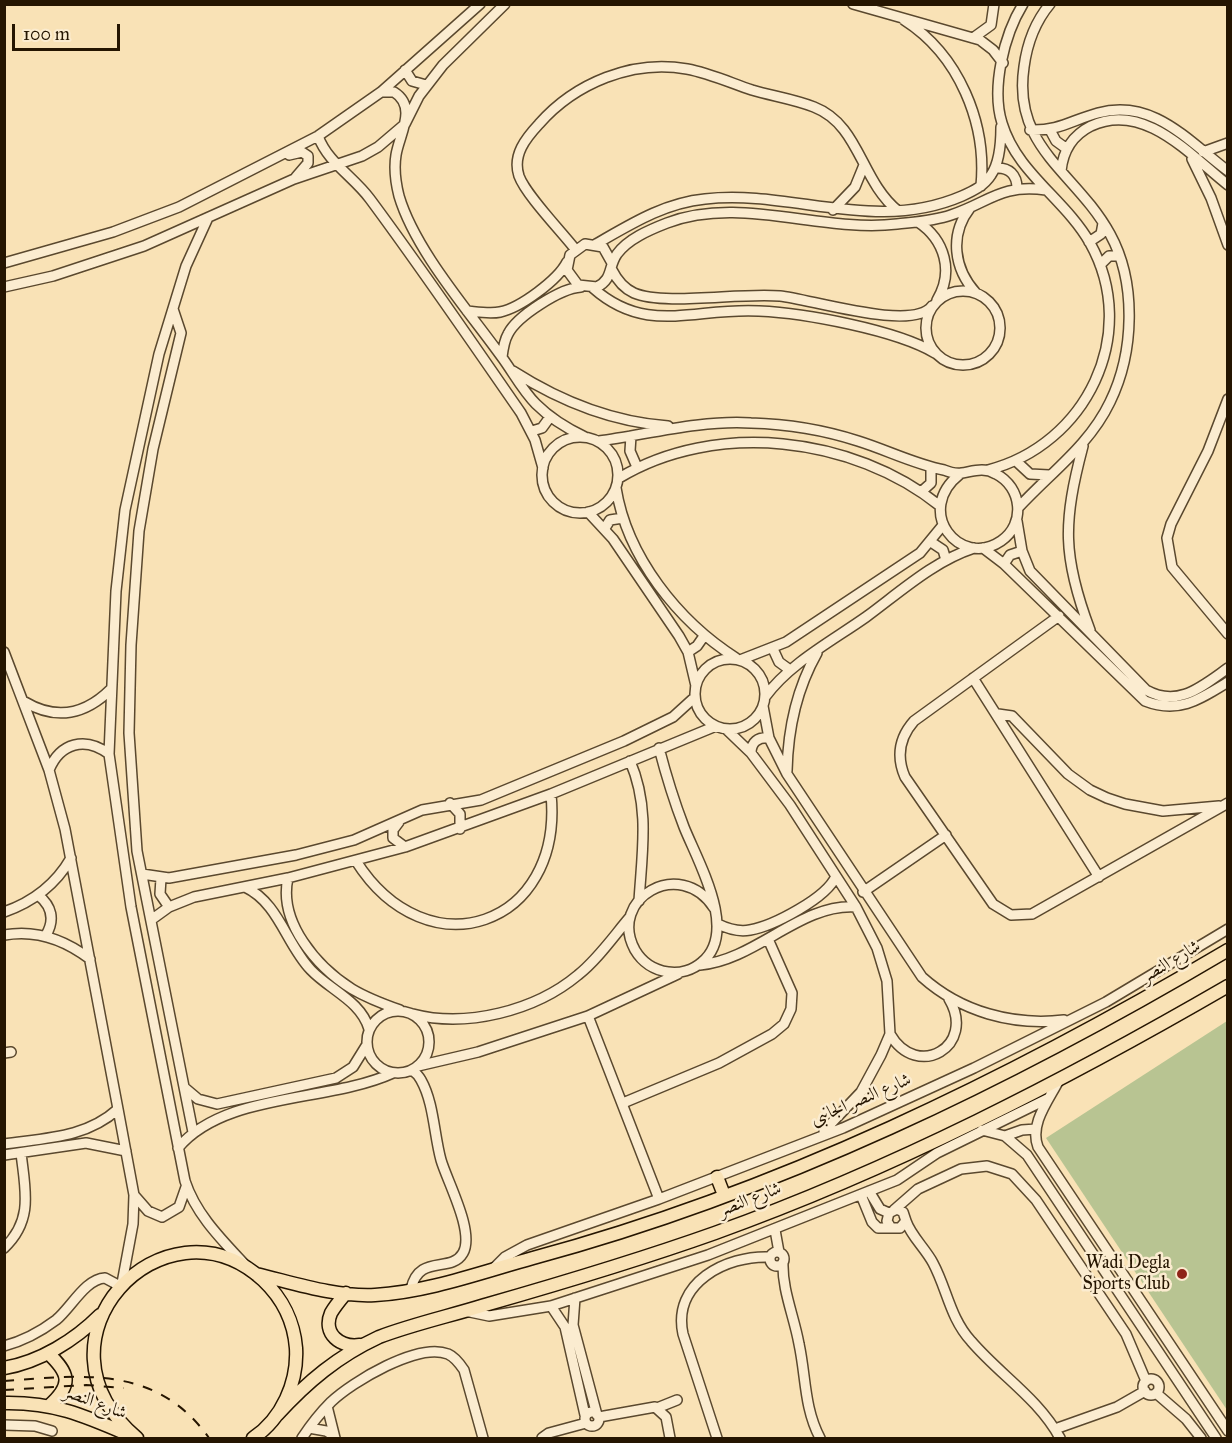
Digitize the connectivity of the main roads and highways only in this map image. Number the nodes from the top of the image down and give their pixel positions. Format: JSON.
{"nodes":[{"id":1,"x":1227,"y":950,"type":"edge"},
{"id":2,"x":1227,"y":986,"type":"edge"},
{"id":3,"x":717,"y":1177,"type":"road end"},
{"id":4,"x":724,"y":1195,"type":"junction"},
{"id":5,"x":254,"y":1272,"type":"junction"},
{"id":6,"x":346,"y":1293,"type":"junction"},
{"id":7,"x":102,"y":1312,"type":"junction"},
{"id":8,"x":360,"y":1345,"type":"junction"},
{"id":9,"x":48,"y":1353,"type":"junction"},
{"id":10,"x":4,"y":1368,"type":"edge"},
{"id":11,"x":4,"y":1403,"type":"edge"},
{"id":12,"x":50,"y":1405,"type":"junction"},
{"id":13,"x":277,"y":1415,"type":"junction"},
{"id":14,"x":267,"y":1432,"type":"edge"},
{"id":15,"x":136,"y":1438,"type":"edge"},
{"id":16,"x":253,"y":1438,"type":"edge"}],
"edges":[{"from":1,"to":4,"type":"main road","name":"شارع النصر"},
{"from":2,"to":8,"type":"main road","name":"شارع النصر"},
{"from":3,"to":4,"type":"main road"},
{"from":4,"to":6,"type":"main road","name":"شارع النصر"},
{"from":5,"to":6,"type":"main road","name":"شارع النصر"},
{"from":5,"to":7,"type":"main road"},
{"from":5,"to":13,"type":"main road"},
{"from":6,"to":8,"type":"main road"},
{"from":7,"to":9,"type":"main road"},
{"from":7,"to":15,"type":"main road"},
{"from":8,"to":13,"type":"main road","name":"شارع النصر"},
{"from":9,"to":10,"type":"main road"},
{"from":9,"to":12,"type":"main road"},
{"from":11,"to":12,"type":"main road","name":"شارع النصر"},
{"from":12,"to":15,"type":"main road","name":"شارع النصر"},
{"from":13,"to":14,"type":"main road"},
{"from":14,"to":16,"type":"main road"}]}
